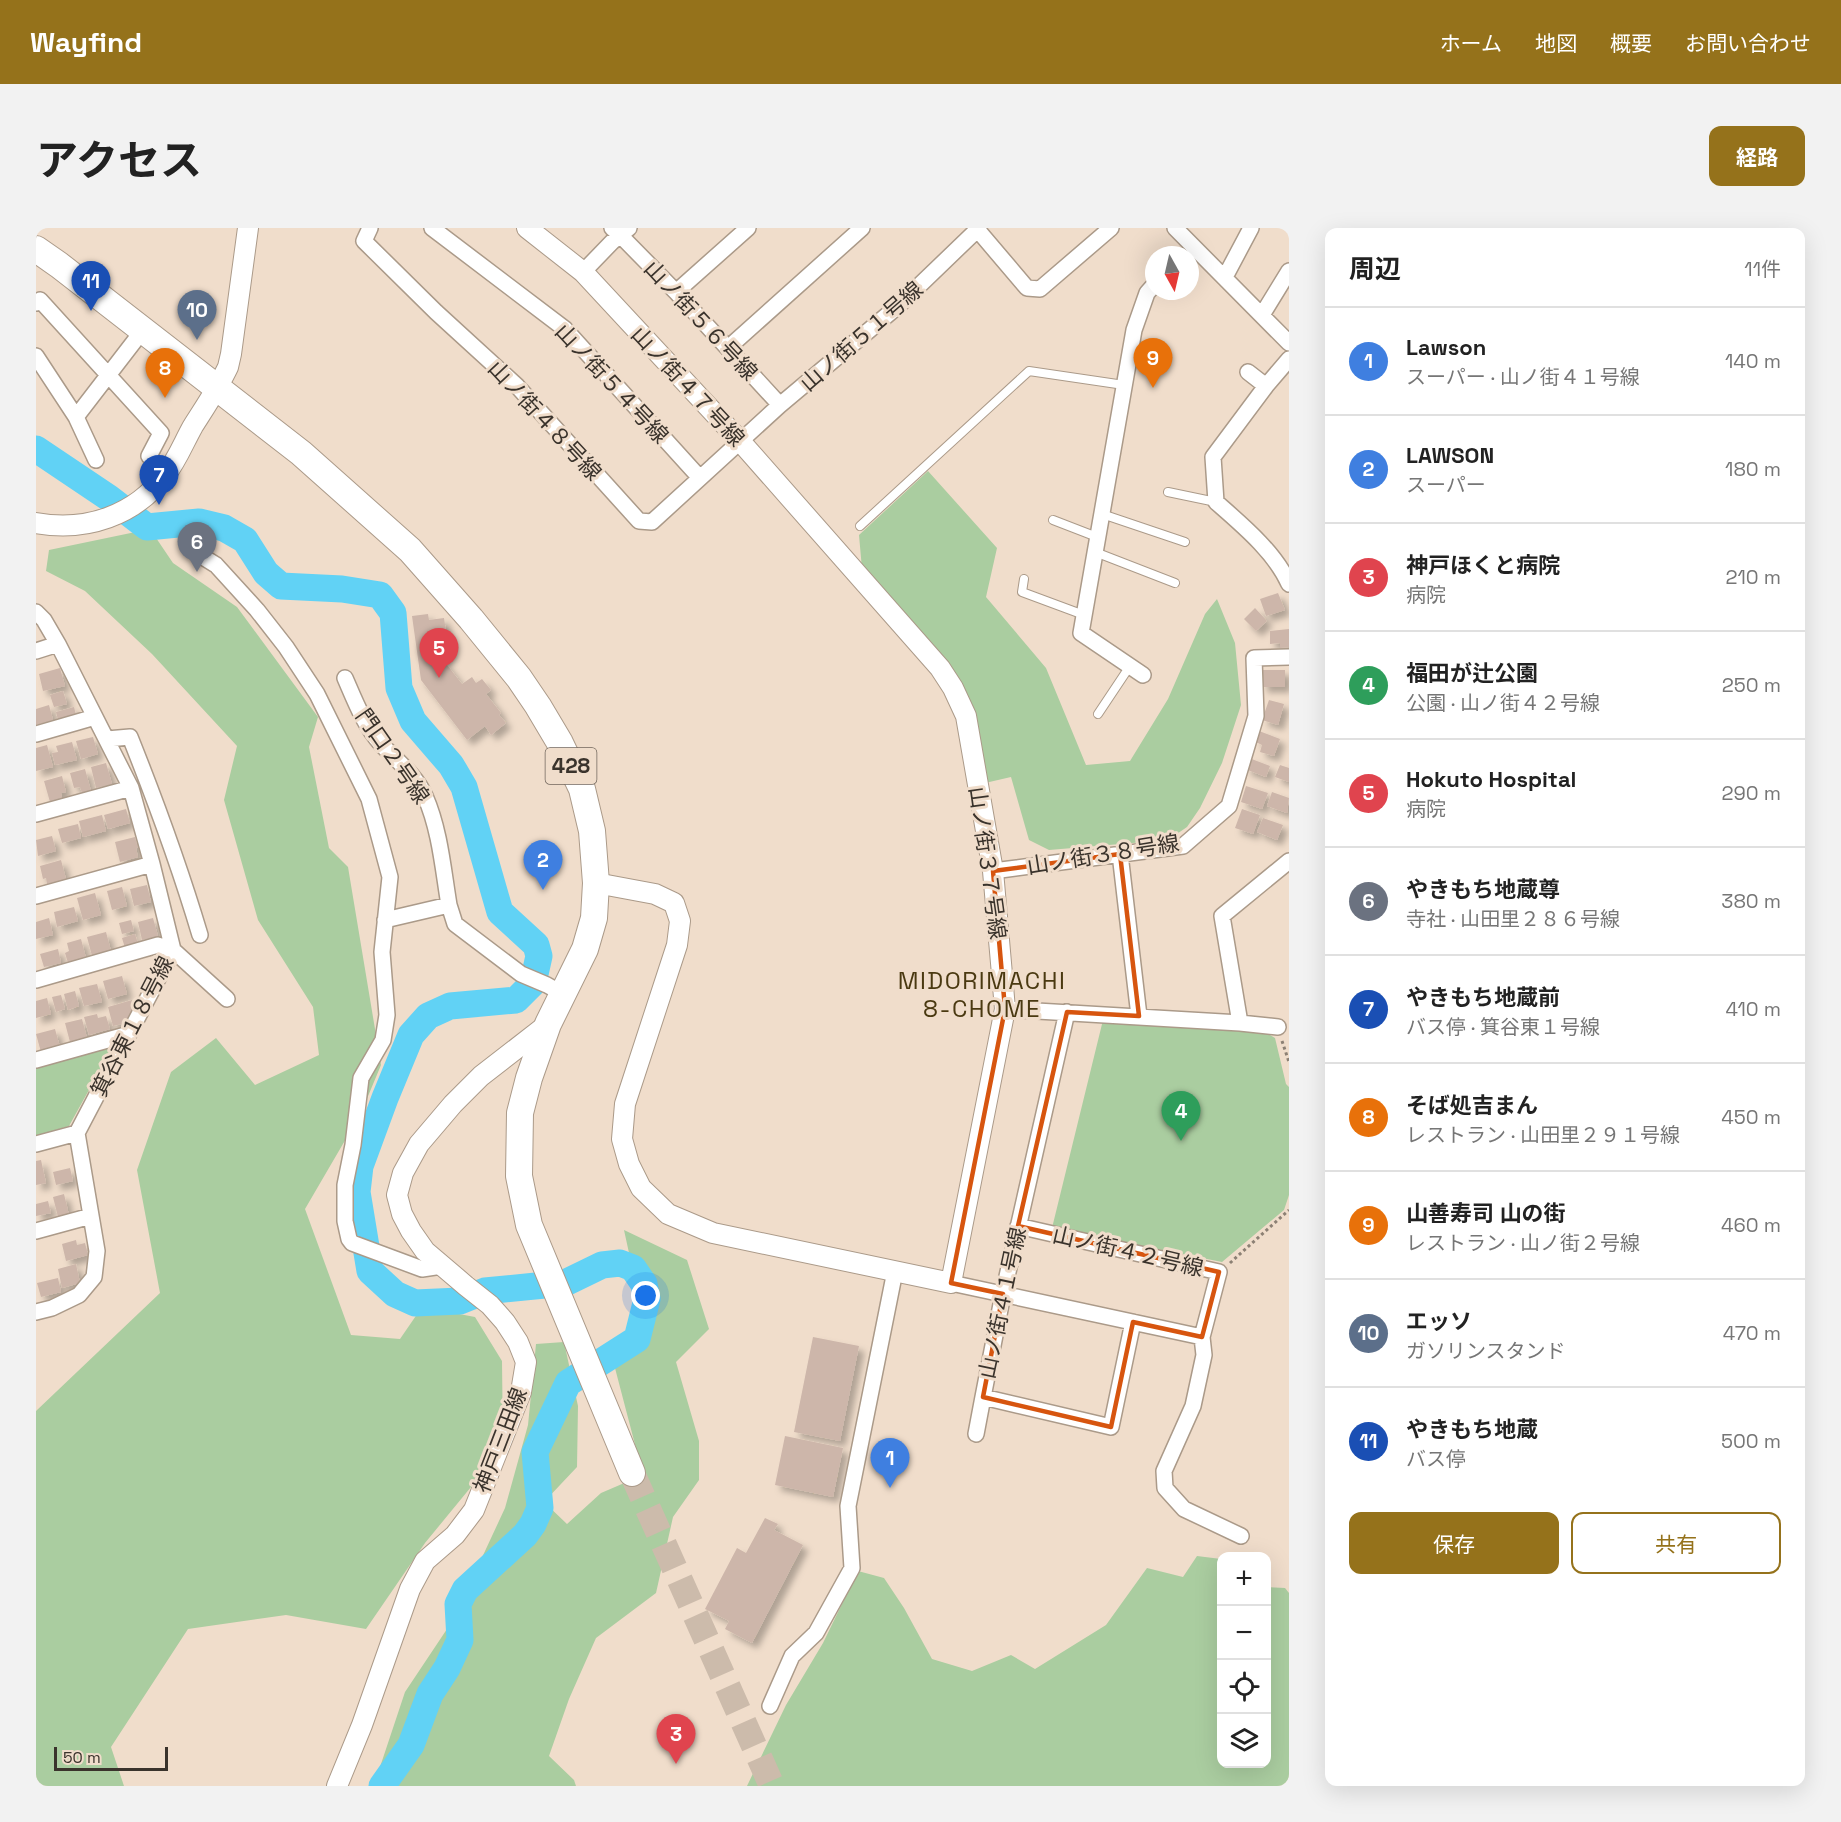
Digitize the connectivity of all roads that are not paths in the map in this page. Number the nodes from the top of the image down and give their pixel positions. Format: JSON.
{"nodes":[{"id":1,"x":248,"y":228,"type":"edge"},
{"id":2,"x":370,"y":228,"type":"edge"},
{"id":3,"x":432,"y":228,"type":"edge"},
{"id":4,"x":527,"y":228,"type":"edge"},
{"id":5,"x":748,"y":228,"type":"edge"},
{"id":6,"x":862,"y":228,"type":"edge"},
{"id":7,"x":1111,"y":228,"type":"edge"},
{"id":8,"x":1176,"y":228,"type":"edge"},
{"id":9,"x":1251,"y":228,"type":"edge"},
{"id":10,"x":977,"y":229,"type":"edge"},
{"id":11,"x":621,"y":231,"type":"edge"},
{"id":12,"x":1185,"y":246,"type":"edge"},
{"id":13,"x":36,"y":249,"type":"edge"},
{"id":14,"x":1199,"y":259,"type":"edge"},
{"id":15,"x":1289,"y":271,"type":"edge"},
{"id":16,"x":583,"y":272,"type":"junction"},
{"id":17,"x":1225,"y":277,"type":"junction"},
{"id":18,"x":676,"y":292,"type":"junction"},
{"id":19,"x":1145,"y":299,"type":"edge"},
{"id":20,"x":36,"y":303,"type":"edge"},
{"id":21,"x":1262,"y":315,"type":"junction"},
{"id":22,"x":143,"y":330,"type":"junction"},
{"id":23,"x":1289,"y":343,"type":"edge"},
{"id":24,"x":728,"y":348,"type":"junction"},
{"id":25,"x":36,"y":356,"type":"edge"},
{"id":26,"x":1289,"y":359,"type":"edge"},
{"id":27,"x":1248,"y":372,"type":"dead end"},
{"id":28,"x":108,"y":375,"type":"junction"},
{"id":29,"x":1124,"y":385,"type":"junction"},
{"id":30,"x":1266,"y":386,"type":"junction"},
{"id":31,"x":216,"y":388,"type":"junction"},
{"id":32,"x":780,"y":405,"type":"junction"},
{"id":33,"x":76,"y":417,"type":"junction"},
{"id":34,"x":740,"y":441,"type":"junction"},
{"id":35,"x":149,"y":456,"type":"dead end"},
{"id":36,"x":96,"y":460,"type":"dead end"},
{"id":37,"x":700,"y":478,"type":"junction"},
{"id":38,"x":1168,"y":492,"type":"dead end"},
{"id":39,"x":1216,"y":502,"type":"junction"},
{"id":40,"x":1102,"y":514,"type":"junction"},
{"id":41,"x":1053,"y":520,"type":"dead end"},
{"id":42,"x":36,"y":523,"type":"edge"},
{"id":43,"x":860,"y":526,"type":"dead end"},
{"id":44,"x":1185,"y":542,"type":"dead end"},
{"id":45,"x":1096,"y":545,"type":"junction"},
{"id":46,"x":195,"y":552,"type":"dead end"},
{"id":47,"x":840,"y":554,"type":"joint"},
{"id":48,"x":1024,"y":579,"type":"dead end"},
{"id":49,"x":1175,"y":583,"type":"dead end"},
{"id":50,"x":1289,"y":584,"type":"edge"},
{"id":51,"x":36,"y":612,"type":"edge"},
{"id":52,"x":1084,"y":615,"type":"junction"},
{"id":53,"x":58,"y":644,"type":"junction"},
{"id":54,"x":36,"y":651,"type":"edge"},
{"id":55,"x":1289,"y":657,"type":"edge"},
{"id":56,"x":1137,"y":670,"type":"joint"},
{"id":57,"x":345,"y":678,"type":"dead end"},
{"id":58,"x":1098,"y":714,"type":"dead end"},
{"id":59,"x":95,"y":717,"type":"junction"},
{"id":60,"x":36,"y":734,"type":"edge"},
{"id":61,"x":106,"y":740,"type":"junction"},
{"id":62,"x":131,"y":788,"type":"junction"},
{"id":63,"x":36,"y":814,"type":"edge"},
{"id":64,"x":1120,"y":854,"type":"junction"},
{"id":65,"x":1289,"y":861,"type":"edge"},
{"id":66,"x":152,"y":864,"type":"junction"},
{"id":67,"x":993,"y":871,"type":"junction"},
{"id":68,"x":596,"y":883,"type":"junction"},
{"id":69,"x":36,"y":897,"type":"edge"},
{"id":70,"x":449,"y":905,"type":"junction"},
{"id":71,"x":385,"y":920,"type":"junction"},
{"id":72,"x":200,"y":934,"type":"dead end"},
{"id":73,"x":173,"y":950,"type":"junction"},
{"id":74,"x":36,"y":980,"type":"edge"},
{"id":75,"x":555,"y":990,"type":"junction"},
{"id":76,"x":227,"y":999,"type":"dead end"},
{"id":77,"x":1005,"y":1008,"type":"junction"},
{"id":78,"x":1067,"y":1012,"type":"junction"},
{"id":79,"x":1139,"y":1016,"type":"junction"},
{"id":80,"x":1240,"y":1023,"type":"junction"},
{"id":81,"x":548,"y":1024,"type":"junction"},
{"id":82,"x":1278,"y":1027,"type":"road end"},
{"id":83,"x":129,"y":1034,"type":"junction"},
{"id":84,"x":36,"y":1060,"type":"edge"},
{"id":85,"x":77,"y":1133,"type":"junction"},
{"id":86,"x":36,"y":1144,"type":"edge"},
{"id":87,"x":91,"y":1216,"type":"junction"},
{"id":88,"x":1018,"y":1226,"type":"junction"},
{"id":89,"x":36,"y":1231,"type":"edge"},
{"id":90,"x":442,"y":1266,"type":"junction"},
{"id":91,"x":895,"y":1271,"type":"junction"},
{"id":92,"x":951,"y":1283,"type":"junction"},
{"id":93,"x":1003,"y":1294,"type":"junction"},
{"id":94,"x":36,"y":1312,"type":"edge"},
{"id":95,"x":1133,"y":1322,"type":"junction"},
{"id":96,"x":1203,"y":1336,"type":"junction"},
{"id":97,"x":983,"y":1397,"type":"junction"},
{"id":98,"x":976,"y":1434,"type":"dead end"},
{"id":99,"x":633,"y":1473,"type":"tunnel mouth"},
{"id":100,"x":1241,"y":1536,"type":"dead end"},
{"id":101,"x":770,"y":1706,"type":"dead end"},
{"id":102,"x":337,"y":1786,"type":"edge"}],
"edges":[{"from":1,"to":31,"type":"street"},
{"from":2,"to":37,"type":"street","name":"山ノ街４８号線"},
{"from":3,"to":37,"type":"street","name":"山ノ街５４号線"},
{"from":4,"to":16,"type":"street","name":"山ノ街４７号線"},
{"from":5,"to":18,"type":"street"},
{"from":6,"to":24,"type":"street"},
{"from":7,"to":10,"type":"street"},
{"from":8,"to":12,"type":"street"},
{"from":9,"to":17,"type":"street"},
{"from":10,"to":32,"type":"street","name":"山ノ街５１号線"},
{"from":11,"to":16,"type":"street"},
{"from":11,"to":18,"type":"street","name":"山ノ街５６号線"},
{"from":13,"to":22,"type":"highway","number":"428"},
{"from":14,"to":17,"type":"street"},
{"from":15,"to":21,"type":"street"},
{"from":16,"to":34,"type":"street","name":"山ノ街４７号線"},
{"from":17,"to":21,"type":"street"},
{"from":18,"to":24,"type":"street","name":"山ノ街５６号線"},
{"from":19,"to":29,"type":"street"},
{"from":20,"to":28,"type":"street"},
{"from":21,"to":23,"type":"street"},
{"from":22,"to":28,"type":"street"},
{"from":22,"to":31,"type":"highway","number":"428"},
{"from":24,"to":32,"type":"street","name":"山ノ街５６号線"},
{"from":25,"to":33,"type":"street"},
{"from":26,"to":30,"type":"street"},
{"from":27,"to":30,"type":"street"},
{"from":28,"to":33,"type":"street"},
{"from":28,"to":35,"type":"street"},
{"from":29,"to":40,"type":"street"},
{"from":29,"to":43,"type":"lane"},
{"from":30,"to":39,"type":"street"},
{"from":31,"to":42,"type":"street"},
{"from":31,"to":68,"type":"highway","number":"428"},
{"from":32,"to":34,"type":"street","name":"山ノ街５１号線"},
{"from":33,"to":36,"type":"street"},
{"from":34,"to":37,"type":"street","name":"山ノ街４８号線"},
{"from":34,"to":47,"type":"street","name":"山ノ街４７号線"},
{"from":38,"to":39,"type":"lane"},
{"from":39,"to":50,"type":"street"},
{"from":40,"to":44,"type":"lane"},
{"from":40,"to":45,"type":"street"},
{"from":41,"to":45,"type":"lane"},
{"from":45,"to":49,"type":"lane"},
{"from":45,"to":52,"type":"street"},
{"from":46,"to":71,"type":"street"},
{"from":47,"to":67,"type":"street","name":"山ノ街３７号線"},
{"from":48,"to":52,"type":"lane"},
{"from":51,"to":53,"type":"street","name":"箕谷東１８号線"},
{"from":52,"to":56,"type":"street"},
{"from":53,"to":54,"type":"street"},
{"from":53,"to":59,"type":"street","name":"箕谷東１８号線"},
{"from":55,"to":64,"type":"street","name":"山ノ街３８号線"},
{"from":56,"to":58,"type":"lane"},
{"from":57,"to":70,"type":"street","name":"門口２号線"},
{"from":59,"to":60,"type":"street"},
{"from":59,"to":61,"type":"street","name":"箕谷東１８号線"},
{"from":61,"to":62,"type":"street","name":"箕谷東１８号線"},
{"from":61,"to":72,"type":"street"},
{"from":62,"to":63,"type":"street"},
{"from":62,"to":66,"type":"street","name":"箕谷東１８号線"},
{"from":64,"to":67,"type":"street","name":"山ノ街３８号線"},
{"from":64,"to":79,"type":"street"},
{"from":65,"to":80,"type":"street"},
{"from":66,"to":69,"type":"street"},
{"from":66,"to":73,"type":"street","name":"箕谷東１８号線"},
{"from":67,"to":77,"type":"street","name":"山ノ街３７号線"},
{"from":68,"to":75,"type":"highway","number":"428"},
{"from":68,"to":91,"type":"street"},
{"from":70,"to":71,"type":"street"},
{"from":70,"to":75,"type":"street","name":"門口２号線"},
{"from":71,"to":90,"type":"street"},
{"from":73,"to":74,"type":"street"},
{"from":73,"to":76,"type":"street"},
{"from":73,"to":83,"type":"street","name":"箕谷東１８号線"},
{"from":75,"to":81,"type":"highway","number":"428"},
{"from":77,"to":78,"type":"street"},
{"from":77,"to":92,"type":"street","name":"山ノ街３７号線"},
{"from":78,"to":79,"type":"street"},
{"from":78,"to":88,"type":"street","name":"山ノ街４１号線"},
{"from":79,"to":80,"type":"street"},
{"from":80,"to":82,"type":"street"},
{"from":81,"to":90,"type":"street","name":"神戸三田線"},
{"from":81,"to":99,"type":"highway","number":"428"},
{"from":83,"to":84,"type":"street"},
{"from":83,"to":85,"type":"street","name":"箕谷東１８号線"},
{"from":85,"to":86,"type":"street"},
{"from":85,"to":87,"type":"street"},
{"from":87,"to":89,"type":"street"},
{"from":87,"to":94,"type":"street"},
{"from":88,"to":93,"type":"street","name":"山ノ街４１号線"},
{"from":88,"to":96,"type":"street","name":"山ノ街４２号線"},
{"from":90,"to":102,"type":"street","name":"神戸三田線"},
{"from":91,"to":92,"type":"street"},
{"from":91,"to":101,"type":"street"},
{"from":92,"to":93,"type":"street"},
{"from":93,"to":95,"type":"street"},
{"from":93,"to":97,"type":"street","name":"山ノ街４１号線"},
{"from":95,"to":96,"type":"street"},
{"from":95,"to":97,"type":"street","name":"山ノ街４１号線"},
{"from":96,"to":100,"type":"street","name":"山ノ街４２号線"},
{"from":97,"to":98,"type":"street"}]}
